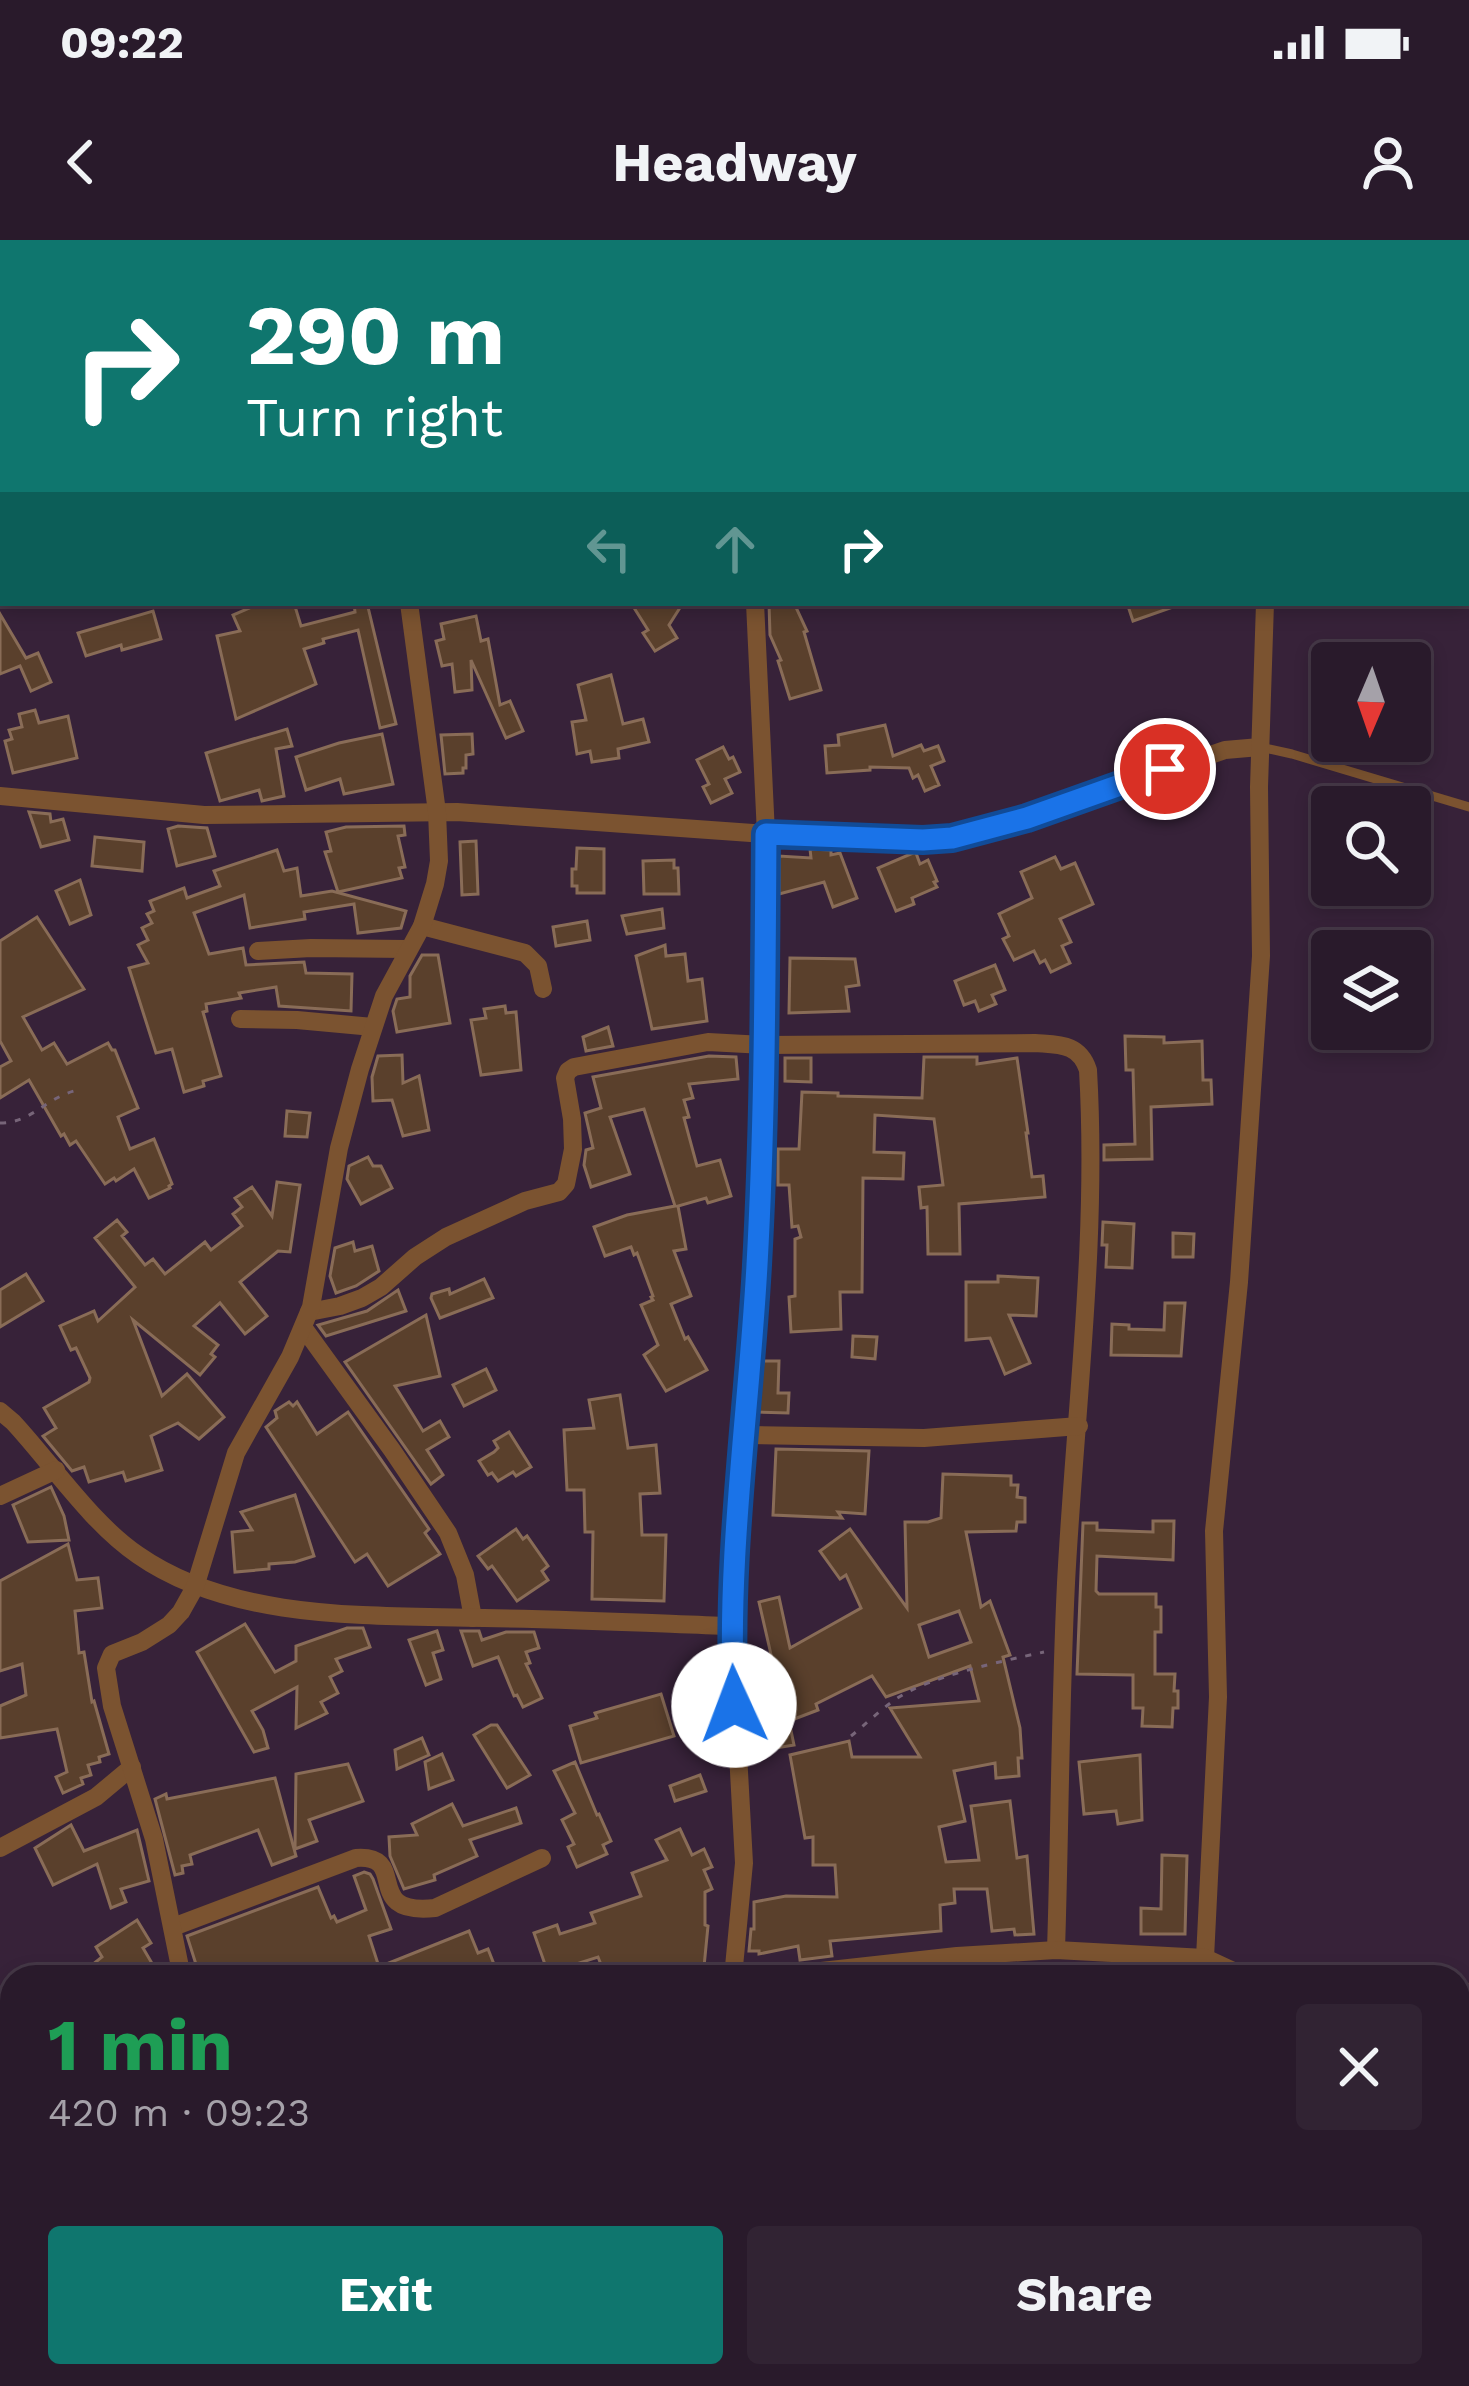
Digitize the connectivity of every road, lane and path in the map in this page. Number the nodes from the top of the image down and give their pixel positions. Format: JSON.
{"nodes":[{"id":1,"x":409,"y":606,"type":"edge"},
{"id":2,"x":755,"y":606,"type":"edge"},
{"id":3,"x":1264,"y":606,"type":"edge"},
{"id":4,"x":1260,"y":747,"type":"junction"},
{"id":5,"x":0,"y":796,"type":"edge"},
{"id":6,"x":1469,"y":807,"type":"edge"},
{"id":7,"x":437,"y":812,"type":"junction"},
{"id":8,"x":766,"y":834,"type":"junction"},
{"id":9,"x":422,"y":926,"type":"junction"},
{"id":10,"x":407,"y":949,"type":"junction"},
{"id":11,"x":258,"y":950,"type":"dead end"},
{"id":12,"x":543,"y":988,"type":"dead end"},
{"id":13,"x":240,"y":1019,"type":"dead end"},
{"id":14,"x":373,"y":1027,"type":"junction"},
{"id":15,"x":765,"y":1045,"type":"junction"},
{"id":16,"x":74,"y":1091,"type":"dead end"},
{"id":17,"x":0,"y":1123,"type":"edge"},
{"id":18,"x":306,"y":1320,"type":"junction"},
{"id":19,"x":0,"y":1411,"type":"edge"},
{"id":20,"x":1079,"y":1426,"type":"junction"},
{"id":21,"x":743,"y":1435,"type":"junction"},
{"id":22,"x":56,"y":1469,"type":"junction"},
{"id":23,"x":0,"y":1496,"type":"edge"},
{"id":24,"x":195,"y":1587,"type":"junction"},
{"id":25,"x":473,"y":1618,"type":"junction"},
{"id":26,"x":731,"y":1626,"type":"junction"},
{"id":27,"x":1064,"y":1648,"type":"junction"},
{"id":28,"x":851,"y":1736,"type":"dead end"},
{"id":29,"x":132,"y":1767,"type":"junction"},
{"id":30,"x":0,"y":1848,"type":"edge"},
{"id":31,"x":542,"y":1858,"type":"dead end"},
{"id":32,"x":173,"y":1927,"type":"junction"},
{"id":33,"x":1057,"y":1950,"type":"junction"},
{"id":34,"x":180,"y":1965,"type":"edge"},
{"id":35,"x":734,"y":1965,"type":"edge"},
{"id":36,"x":875,"y":1965,"type":"edge"},
{"id":37,"x":1183,"y":1965,"type":"edge"},
{"id":38,"x":1208,"y":1965,"type":"edge"}],
"edges":[{"from":1,"to":7,"type":"street"},
{"from":2,"to":8,"type":"street"},
{"from":3,"to":4,"type":"street"},
{"from":4,"to":6,"type":"lane"},
{"from":4,"to":8,"type":"street"},
{"from":4,"to":38,"type":"street"},
{"from":5,"to":7,"type":"street"},
{"from":7,"to":8,"type":"street"},
{"from":7,"to":9,"type":"street"},
{"from":8,"to":15,"type":"street"},
{"from":9,"to":10,"type":"street"},
{"from":9,"to":12,"type":"street"},
{"from":10,"to":11,"type":"street"},
{"from":10,"to":14,"type":"street"},
{"from":13,"to":14,"type":"street"},
{"from":14,"to":18,"type":"street"},
{"from":15,"to":18,"type":"street"},
{"from":15,"to":20,"type":"street"},
{"from":15,"to":21,"type":"street"},
{"from":16,"to":17,"type":"path"},
{"from":18,"to":24,"type":"street"},
{"from":18,"to":25,"type":"street"},
{"from":19,"to":22,"type":"street"},
{"from":20,"to":21,"type":"street"},
{"from":20,"to":27,"type":"street"},
{"from":21,"to":26,"type":"street"},
{"from":22,"to":23,"type":"street"},
{"from":22,"to":24,"type":"street"},
{"from":24,"to":25,"type":"street"},
{"from":24,"to":29,"type":"street"},
{"from":25,"to":26,"type":"street"},
{"from":26,"to":35,"type":"street"},
{"from":27,"to":28,"type":"path"},
{"from":27,"to":33,"type":"street"},
{"from":29,"to":30,"type":"street"},
{"from":29,"to":32,"type":"street"},
{"from":31,"to":32,"type":"street"},
{"from":32,"to":34,"type":"street"},
{"from":33,"to":36,"type":"street"},
{"from":33,"to":37,"type":"street"}]}
